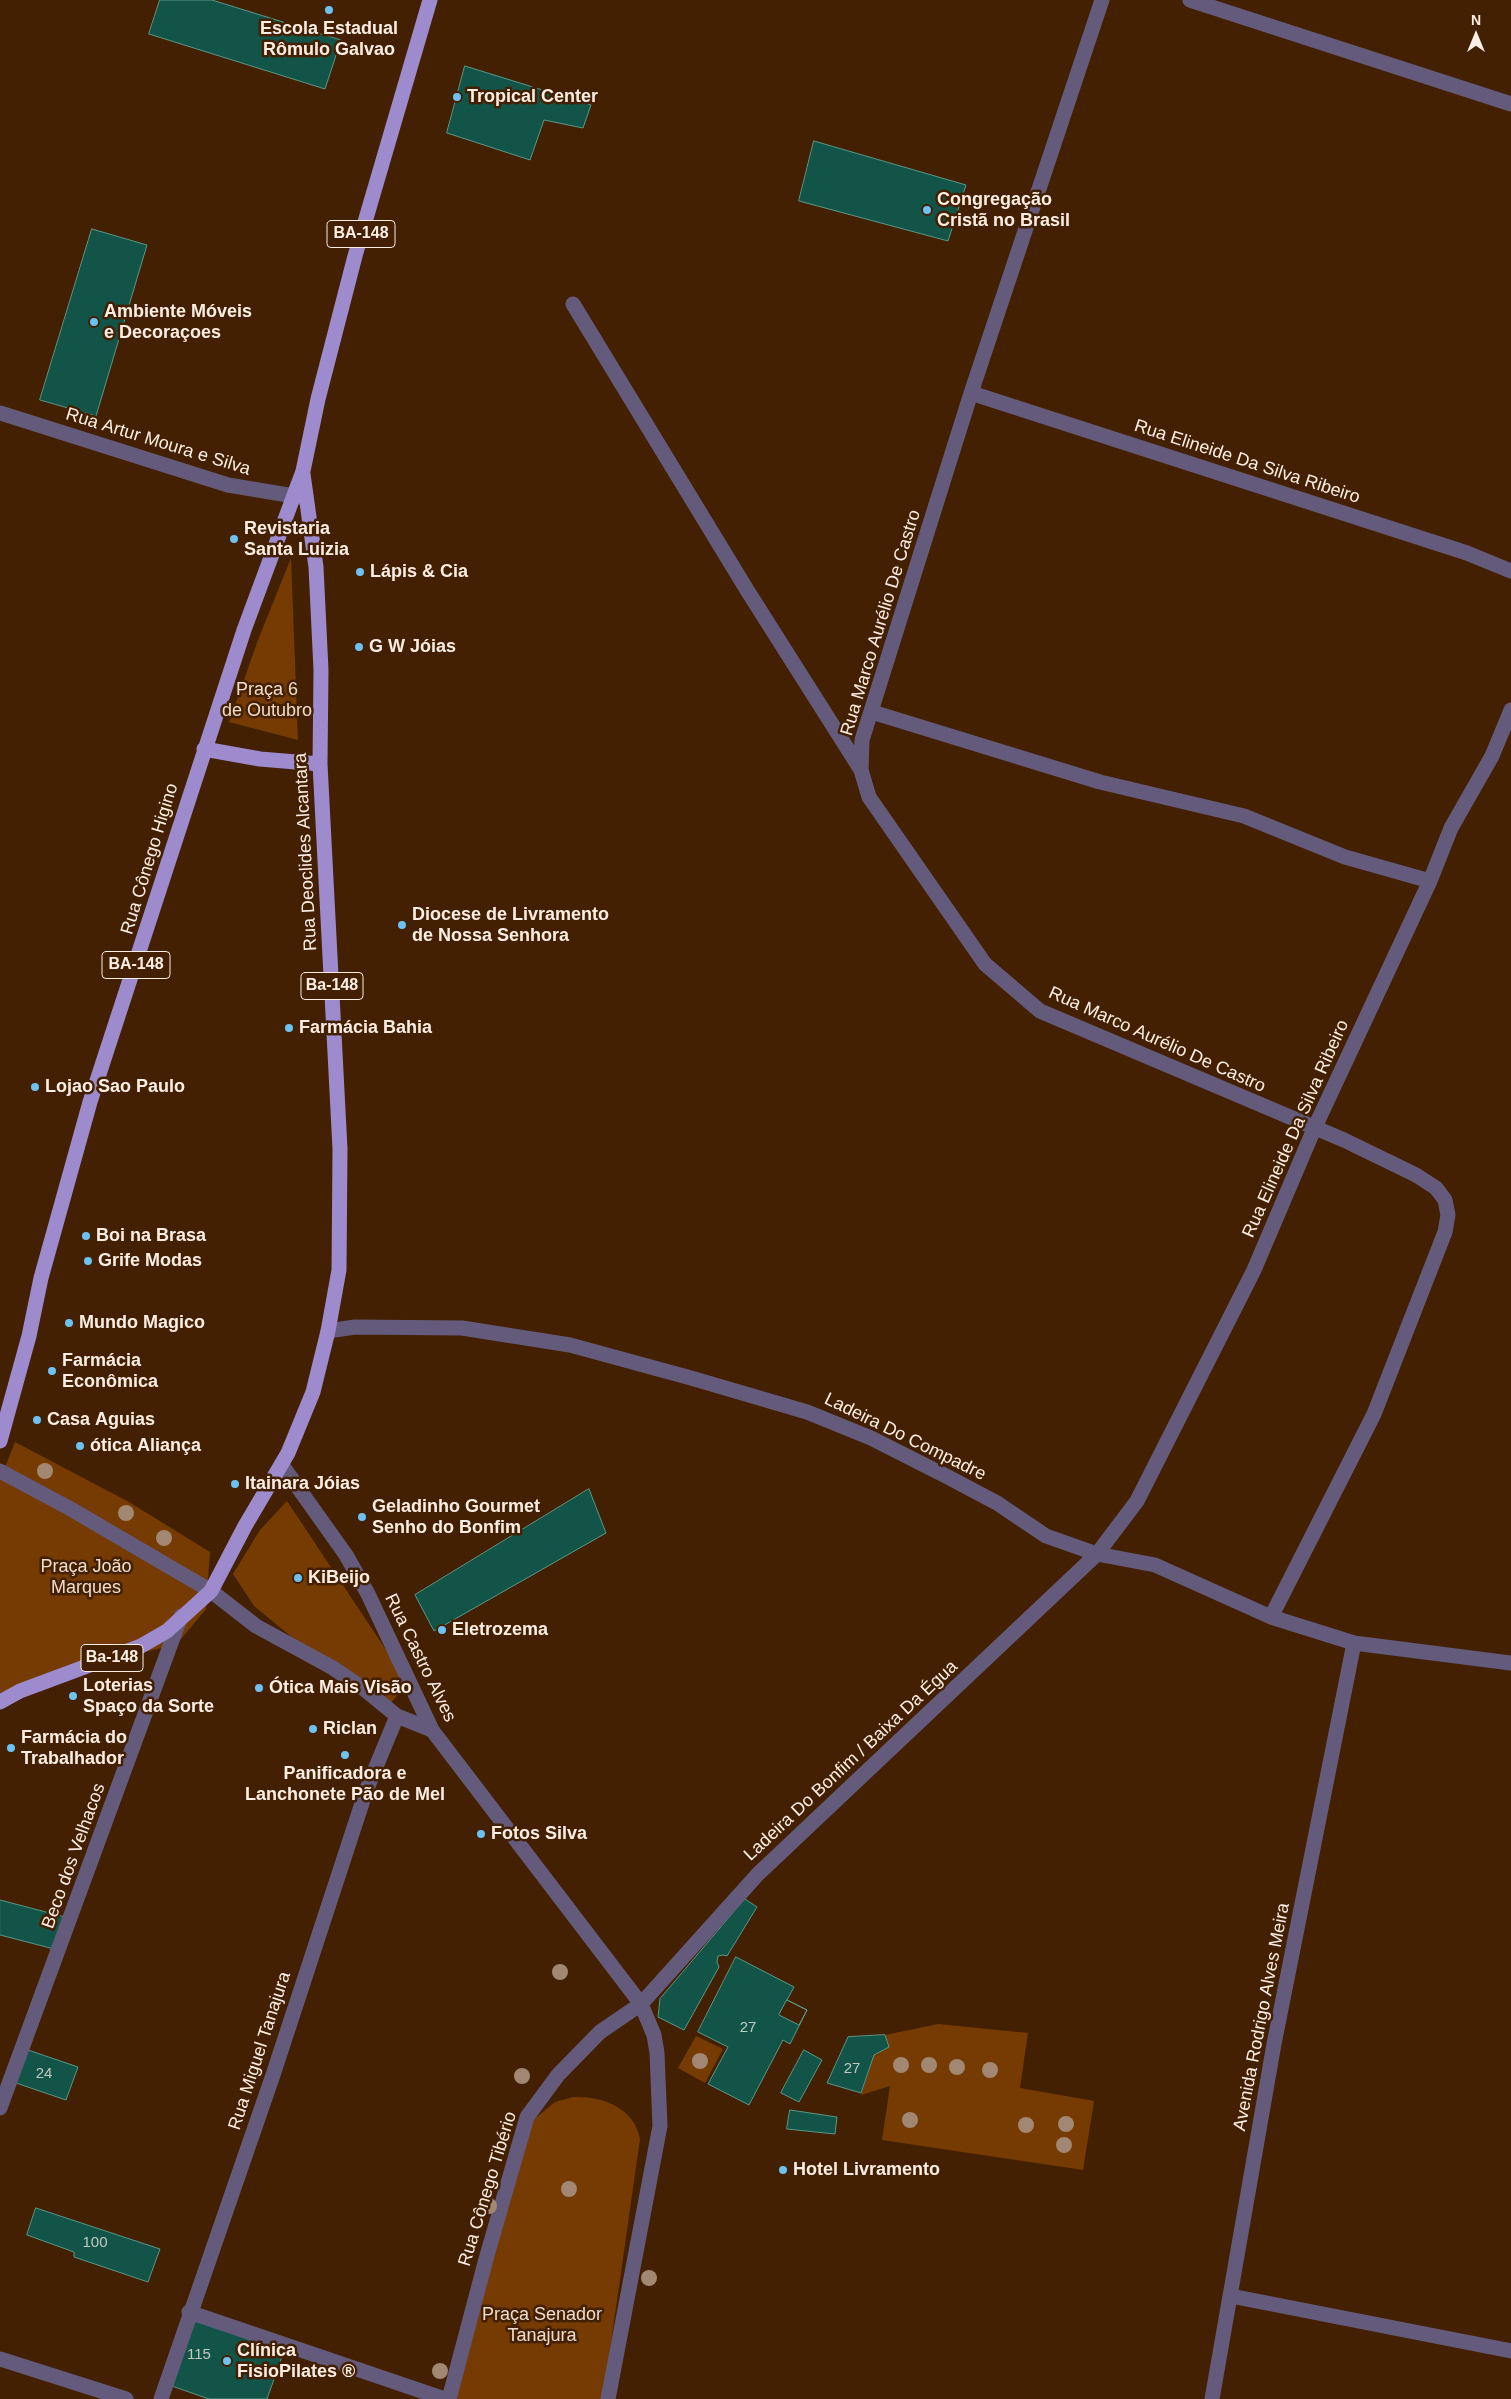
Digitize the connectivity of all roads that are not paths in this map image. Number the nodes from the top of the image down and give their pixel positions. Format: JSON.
{"nodes":[{"id":1,"x":430,"y":0,"type":"edge"},
{"id":2,"x":1102,"y":0,"type":"edge"},
{"id":3,"x":1190,"y":0,"type":"edge"},
{"id":4,"x":1511,"y":104,"type":"edge"},
{"id":5,"x":572,"y":304,"type":"dead end"},
{"id":6,"x":971,"y":393,"type":"junction"},
{"id":7,"x":0,"y":413,"type":"edge"},
{"id":8,"x":301,"y":497,"type":"junction"},
{"id":9,"x":1511,"y":571,"type":"edge"},
{"id":10,"x":1511,"y":710,"type":"edge"},
{"id":11,"x":872,"y":712,"type":"junction"},
{"id":12,"x":204,"y":749,"type":"junction"},
{"id":13,"x":320,"y":764,"type":"junction"},
{"id":14,"x":860,"y":770,"type":"junction"},
{"id":15,"x":1430,"y":881,"type":"junction"},
{"id":16,"x":1314,"y":1129,"type":"junction"},
{"id":17,"x":328,"y":1331,"type":"junction"},
{"id":18,"x":0,"y":1441,"type":"edge"},
{"id":19,"x":282,"y":1466,"type":"junction"},
{"id":20,"x":0,"y":1471,"type":"edge"},
{"id":21,"x":1097,"y":1554,"type":"junction"},
{"id":22,"x":211,"y":1591,"type":"junction"},
{"id":23,"x":181,"y":1616,"type":"junction"},
{"id":24,"x":1271,"y":1617,"type":"junction"},
{"id":25,"x":1354,"y":1643,"type":"junction"},
{"id":26,"x":1511,"y":1663,"type":"edge"},
{"id":27,"x":0,"y":1702,"type":"edge"},
{"id":28,"x":397,"y":1716,"type":"junction"},
{"id":29,"x":432,"y":1730,"type":"junction"},
{"id":30,"x":641,"y":2004,"type":"junction"},
{"id":31,"x":0,"y":2108,"type":"edge"},
{"id":32,"x":1231,"y":2296,"type":"junction"},
{"id":33,"x":189,"y":2312,"type":"junction"},
{"id":34,"x":1511,"y":2351,"type":"edge"},
{"id":35,"x":0,"y":2359,"type":"edge"},
{"id":36,"x":126,"y":2399,"type":"edge"},
{"id":37,"x":161,"y":2399,"type":"edge"},
{"id":38,"x":447,"y":2399,"type":"edge"},
{"id":39,"x":608,"y":2399,"type":"edge"},
{"id":40,"x":1212,"y":2399,"type":"edge"}],
"edges":[{"from":1,"to":8,"type":"main road","number":"BA-148"},
{"from":2,"to":6,"type":"street","name":"Rua Marco Aurélio De Castro"},
{"from":3,"to":4,"type":"street"},
{"from":5,"to":14,"type":"street"},
{"from":6,"to":9,"type":"street","name":"Rua Elineide Da Silva Ribeiro"},
{"from":6,"to":11,"type":"street","name":"Rua Marco Aurélio De Castro"},
{"from":7,"to":8,"type":"street","name":"Rua Artur Moura e Silva"},
{"from":8,"to":12,"type":"main road","name":"Rua Cônego Higino","number":"BA-148"},
{"from":8,"to":13,"type":"main road","name":"Rua Deoclides Alcantara","number":"Ba-148"},
{"from":10,"to":15,"type":"street","name":"Rua Elineide Da Silva Ribeiro"},
{"from":11,"to":14,"type":"street","name":"Rua Marco Aurélio De Castro"},
{"from":11,"to":15,"type":"street"},
{"from":12,"to":13,"type":"main road"},
{"from":12,"to":18,"type":"main road","name":"Rua Cônego Higino","number":"BA-148"},
{"from":13,"to":17,"type":"main road","name":"Rua Deoclides Alcantara","number":"Ba-148"},
{"from":14,"to":16,"type":"street","name":"Rua Marco Aurélio De Castro"},
{"from":15,"to":16,"type":"street","name":"Rua Elineide Da Silva Ribeiro"},
{"from":16,"to":21,"type":"street","name":"Rua Elineide Da Silva Ribeiro"},
{"from":16,"to":24,"type":"street","name":"Rua Marco Aurélio De Castro"},
{"from":17,"to":19,"type":"main road","name":"Rua Deoclides Alcantara","number":"Ba-148"},
{"from":17,"to":21,"type":"street","name":"Ladeira Do Compadre"},
{"from":19,"to":22,"type":"main road","number":"Ba-148"},
{"from":19,"to":29,"type":"street","name":"Rua Castro Alves"},
{"from":20,"to":22,"type":"street"},
{"from":21,"to":24,"type":"street","name":"Ladeira Do Compadre"},
{"from":21,"to":30,"type":"street","name":"Ladeira Do Bonfim / Baixa Da Égua"},
{"from":22,"to":23,"type":"main road","number":"Ba-148"},
{"from":22,"to":28,"type":"street"},
{"from":23,"to":27,"type":"main road","number":"Ba-148"},
{"from":23,"to":31,"type":"street","name":"Beco dos Velhacos"},
{"from":24,"to":25,"type":"street","name":"Ladeira Do Compadre"},
{"from":25,"to":26,"type":"street"},
{"from":25,"to":32,"type":"street","name":"Avenida Rodrigo Alves Meira"},
{"from":28,"to":29,"type":"street"},
{"from":28,"to":33,"type":"street","name":"Rua Miguel Tanajura"},
{"from":29,"to":30,"type":"street","name":"Rua Castro Alves"},
{"from":30,"to":38,"type":"street","name":"Rua Cônego Tibério"},
{"from":30,"to":39,"type":"street"},
{"from":32,"to":34,"type":"street"},
{"from":32,"to":40,"type":"street","name":"Avenida Rodrigo Alves Meira"},
{"from":33,"to":37,"type":"street","name":"Rua Miguel Tanajura"},
{"from":33,"to":38,"type":"street"},
{"from":35,"to":36,"type":"street"}]}
